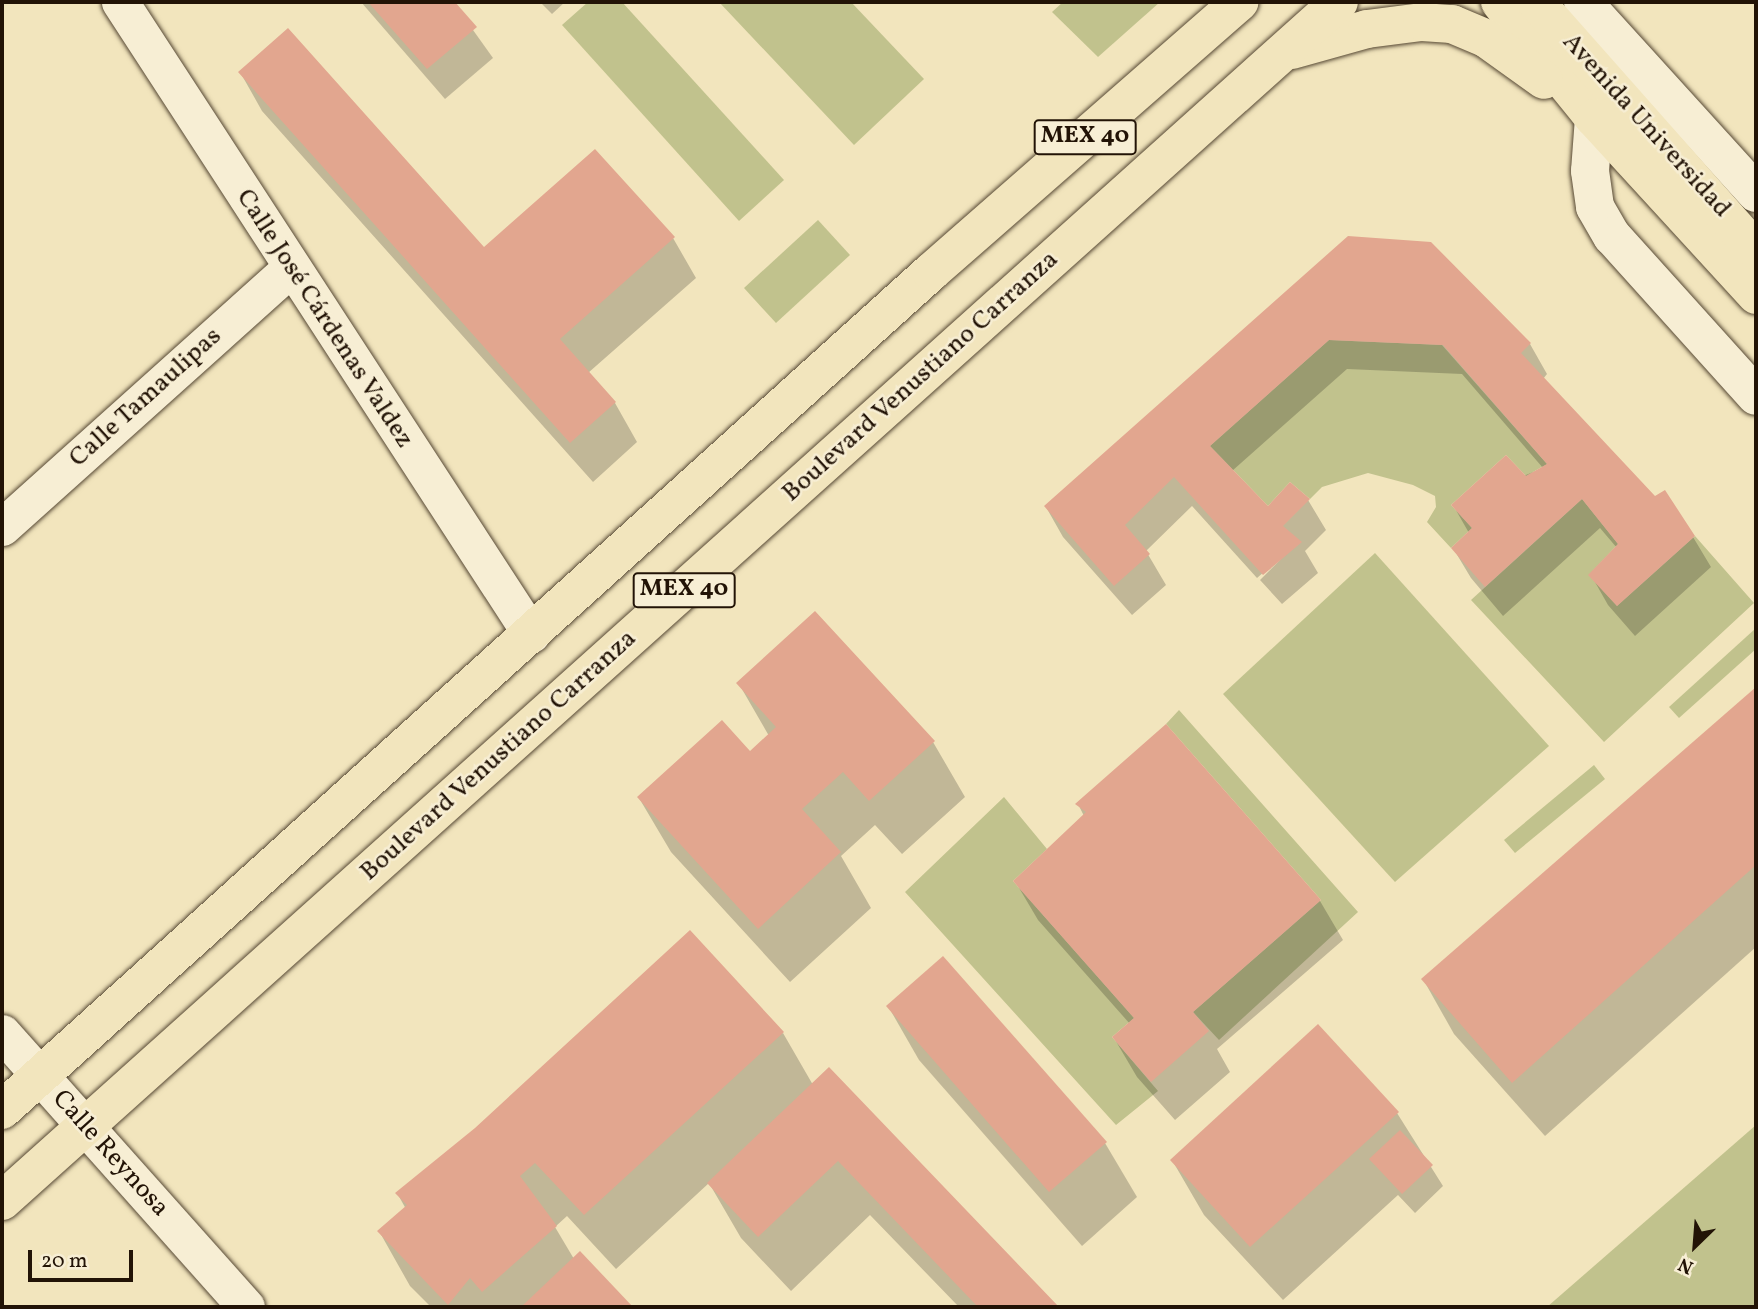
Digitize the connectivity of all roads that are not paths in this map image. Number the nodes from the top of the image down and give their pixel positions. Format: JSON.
{"nodes":[{"id":1,"x":120,"y":2,"type":"edge"},
{"id":2,"x":1239,"y":2,"type":"edge"},
{"id":3,"x":1339,"y":2,"type":"edge"},
{"id":4,"x":1500,"y":2,"type":"edge"},
{"id":5,"x":1536,"y":2,"type":"edge"},
{"id":6,"x":1583,"y":2,"type":"edge"},
{"id":7,"x":1280,"y":53,"type":"junction"},
{"id":8,"x":1594,"y":118,"type":"junction"},
{"id":9,"x":1756,"y":193,"type":"edge"},
{"id":10,"x":1756,"y":251,"type":"edge"},
{"id":11,"x":290,"y":269,"type":"junction"},
{"id":12,"x":1756,"y":295,"type":"edge"},
{"id":13,"x":1756,"y":396,"type":"edge"},
{"id":14,"x":2,"y":527,"type":"edge"},
{"id":15,"x":531,"y":634,"type":"junction"},
{"id":16,"x":2,"y":1033,"type":"edge"},
{"id":17,"x":40,"y":1075,"type":"junction"},
{"id":18,"x":2,"y":1111,"type":"edge"},
{"id":19,"x":86,"y":1125,"type":"junction"},
{"id":20,"x":2,"y":1201,"type":"edge"},
{"id":21,"x":246,"y":1307,"type":"edge"}],
"edges":[{"from":1,"to":11,"type":"street","name":"Calle José Cárdenas Valdez"},
{"from":2,"to":15,"type":"main road","number":"MEX 40"},
{"from":3,"to":7,"type":"main road","name":"Boulevard Venustiano Carranza","number":"MEX 40"},
{"from":4,"to":8,"type":"main road","name":"Avenida Universidad"},
{"from":5,"to":10,"type":"main road","name":"Avenida Universidad"},
{"from":6,"to":9,"type":"street","name":"Avenida Universidad"},
{"from":7,"to":8,"type":"main road"},
{"from":7,"to":19,"type":"main road","name":"Boulevard Venustiano Carranza","number":"MEX 40"},
{"from":8,"to":12,"type":"main road","name":"Avenida Universidad"},
{"from":8,"to":13,"type":"street","name":"Avenida Universidad"},
{"from":11,"to":14,"type":"street","name":"Calle Tamaulipas"},
{"from":11,"to":15,"type":"street","name":"Calle José Cárdenas Valdez"},
{"from":15,"to":17,"type":"main road","number":"MEX 40"},
{"from":16,"to":17,"type":"street","name":"Calle Reynosa"},
{"from":17,"to":18,"type":"main road","number":"MEX 40"},
{"from":17,"to":19,"type":"street","name":"Calle Reynosa"},
{"from":19,"to":20,"type":"main road","name":"Boulevard Venustiano Carranza","number":"MEX 40"},
{"from":19,"to":21,"type":"street","name":"Calle Reynosa"}]}
